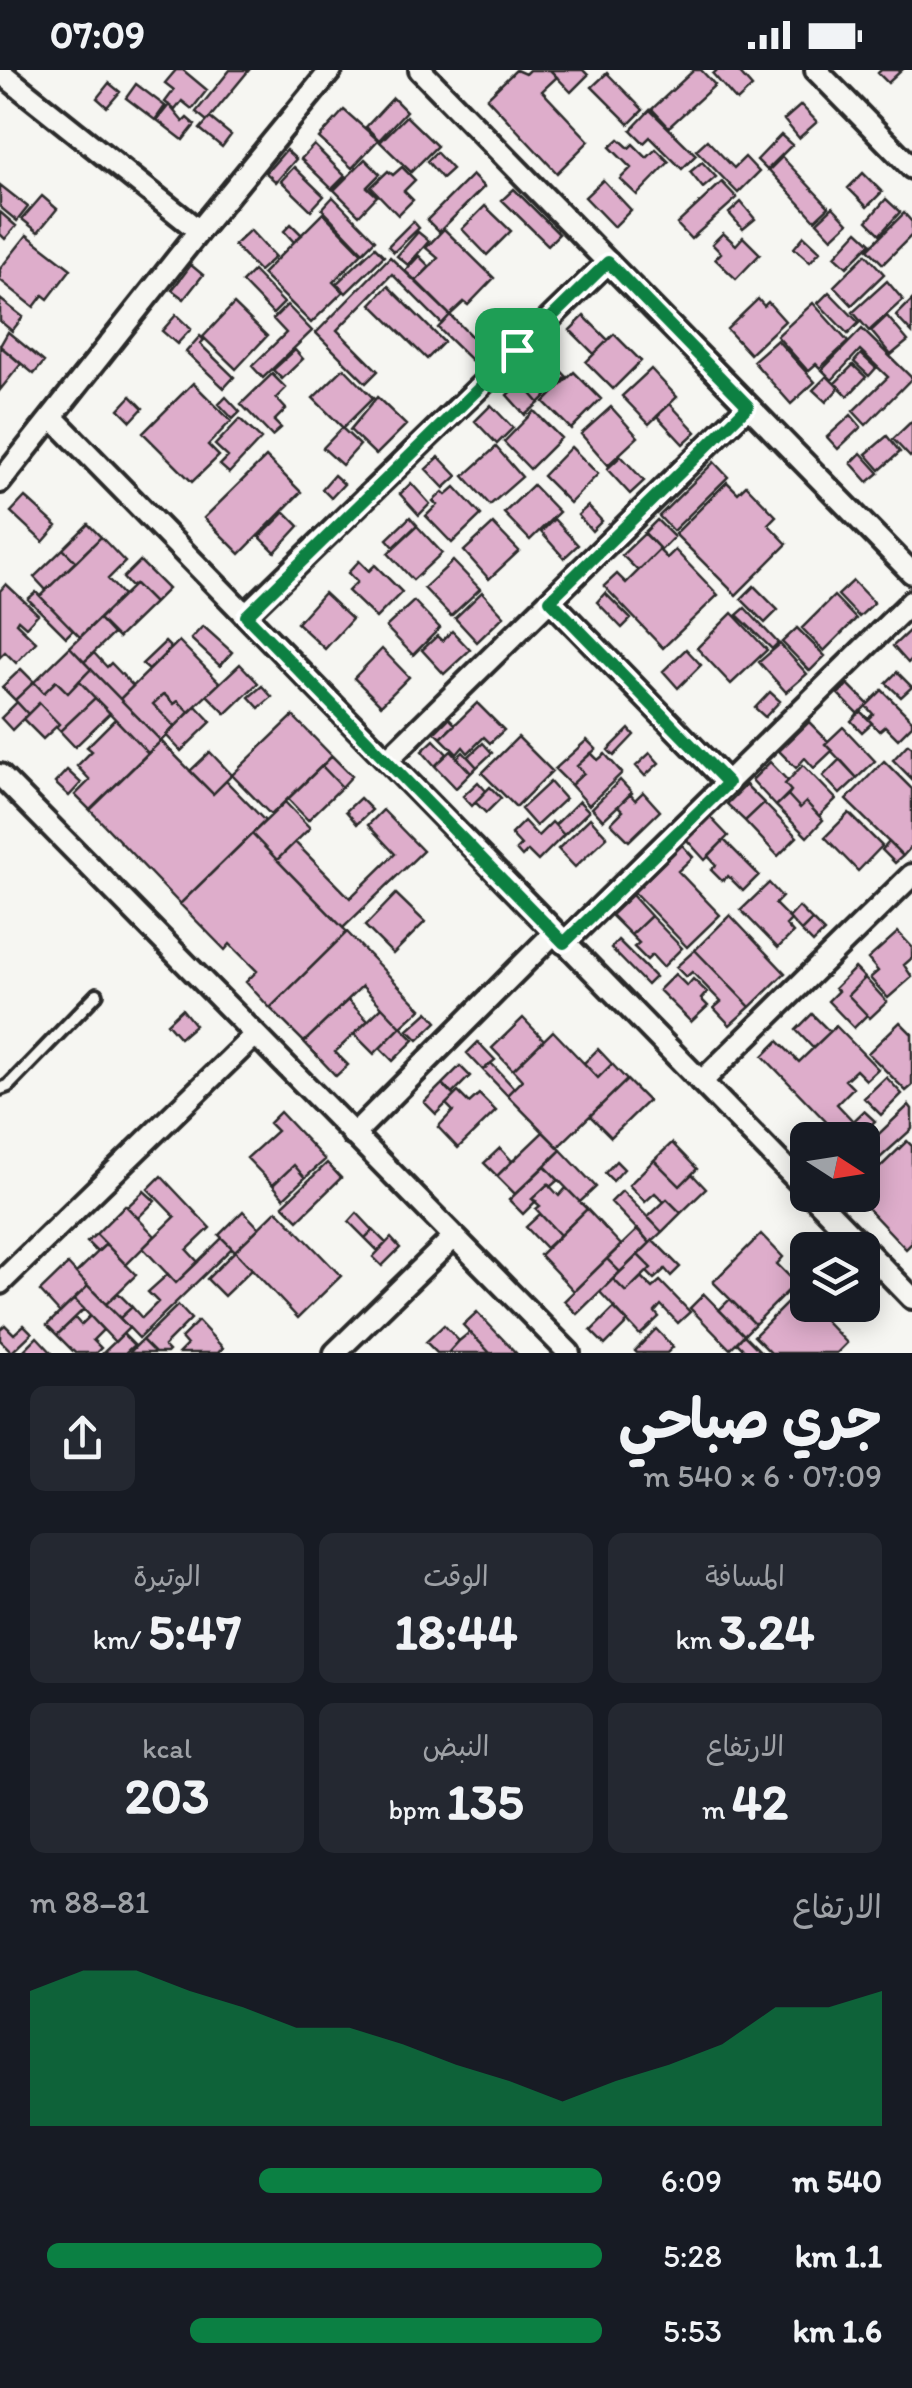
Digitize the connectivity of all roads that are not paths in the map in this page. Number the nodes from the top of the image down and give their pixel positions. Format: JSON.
{"nodes":[{"id":1,"x":332,"y":70,"type":"edge"},
{"id":2,"x":420,"y":70,"type":"edge"},
{"id":3,"x":816,"y":70,"type":"edge"},
{"id":4,"x":0,"y":72,"type":"edge"},
{"id":5,"x":912,"y":168,"type":"edge"},
{"id":6,"x":199,"y":231,"type":"junction"},
{"id":7,"x":608,"y":262,"type":"junction"},
{"id":8,"x":748,"y":406,"type":"junction"},
{"id":9,"x":52,"y":417,"type":"junction"},
{"id":10,"x":0,"y":482,"type":"edge"},
{"id":11,"x":912,"y":573,"type":"edge"},
{"id":12,"x":550,"y":600,"type":"junction"},
{"id":13,"x":912,"y":601,"type":"edge"},
{"id":14,"x":246,"y":616,"type":"junction"},
{"id":15,"x":387,"y":760,"type":"junction"},
{"id":16,"x":0,"y":775,"type":"edge"},
{"id":17,"x":728,"y":783,"type":"junction"},
{"id":18,"x":912,"y":875,"type":"edge"},
{"id":19,"x":560,"y":938,"type":"junction"},
{"id":20,"x":97,"y":994,"type":"dead end"},
{"id":21,"x":255,"y":1034,"type":"junction"},
{"id":22,"x":701,"y":1082,"type":"junction"},
{"id":23,"x":0,"y":1089,"type":"edge"},
{"id":24,"x":353,"y":1135,"type":"junction"},
{"id":25,"x":790,"y":1173,"type":"edge"},
{"id":26,"x":828,"y":1212,"type":"edge"},
{"id":27,"x":454,"y":1238,"type":"junction"},
{"id":28,"x":0,"y":1283,"type":"edge"},
{"id":29,"x":912,"y":1298,"type":"edge"},
{"id":30,"x":335,"y":1353,"type":"edge"},
{"id":31,"x":570,"y":1353,"type":"edge"}],
"edges":[{"from":1,"to":6,"type":"street"},
{"from":2,"to":7,"type":"street"},
{"from":3,"to":5,"type":"street"},
{"from":4,"to":6,"type":"street"},
{"from":6,"to":9,"type":"street"},
{"from":7,"to":8,"type":"street"},
{"from":7,"to":14,"type":"street"},
{"from":8,"to":11,"type":"street"},
{"from":8,"to":12,"type":"street"},
{"from":9,"to":10,"type":"street"},
{"from":9,"to":14,"type":"street"},
{"from":12,"to":15,"type":"street"},
{"from":12,"to":17,"type":"street"},
{"from":13,"to":17,"type":"street"},
{"from":14,"to":15,"type":"street"},
{"from":15,"to":19,"type":"street"},
{"from":16,"to":21,"type":"street"},
{"from":17,"to":19,"type":"street"},
{"from":18,"to":22,"type":"street"},
{"from":19,"to":22,"type":"street"},
{"from":19,"to":24,"type":"street"},
{"from":20,"to":23,"type":"lane"},
{"from":21,"to":24,"type":"street"},
{"from":21,"to":28,"type":"street"},
{"from":22,"to":25,"type":"street"},
{"from":24,"to":27,"type":"street"},
{"from":26,"to":29,"type":"street"},
{"from":27,"to":30,"type":"street"},
{"from":27,"to":31,"type":"street"}]}
